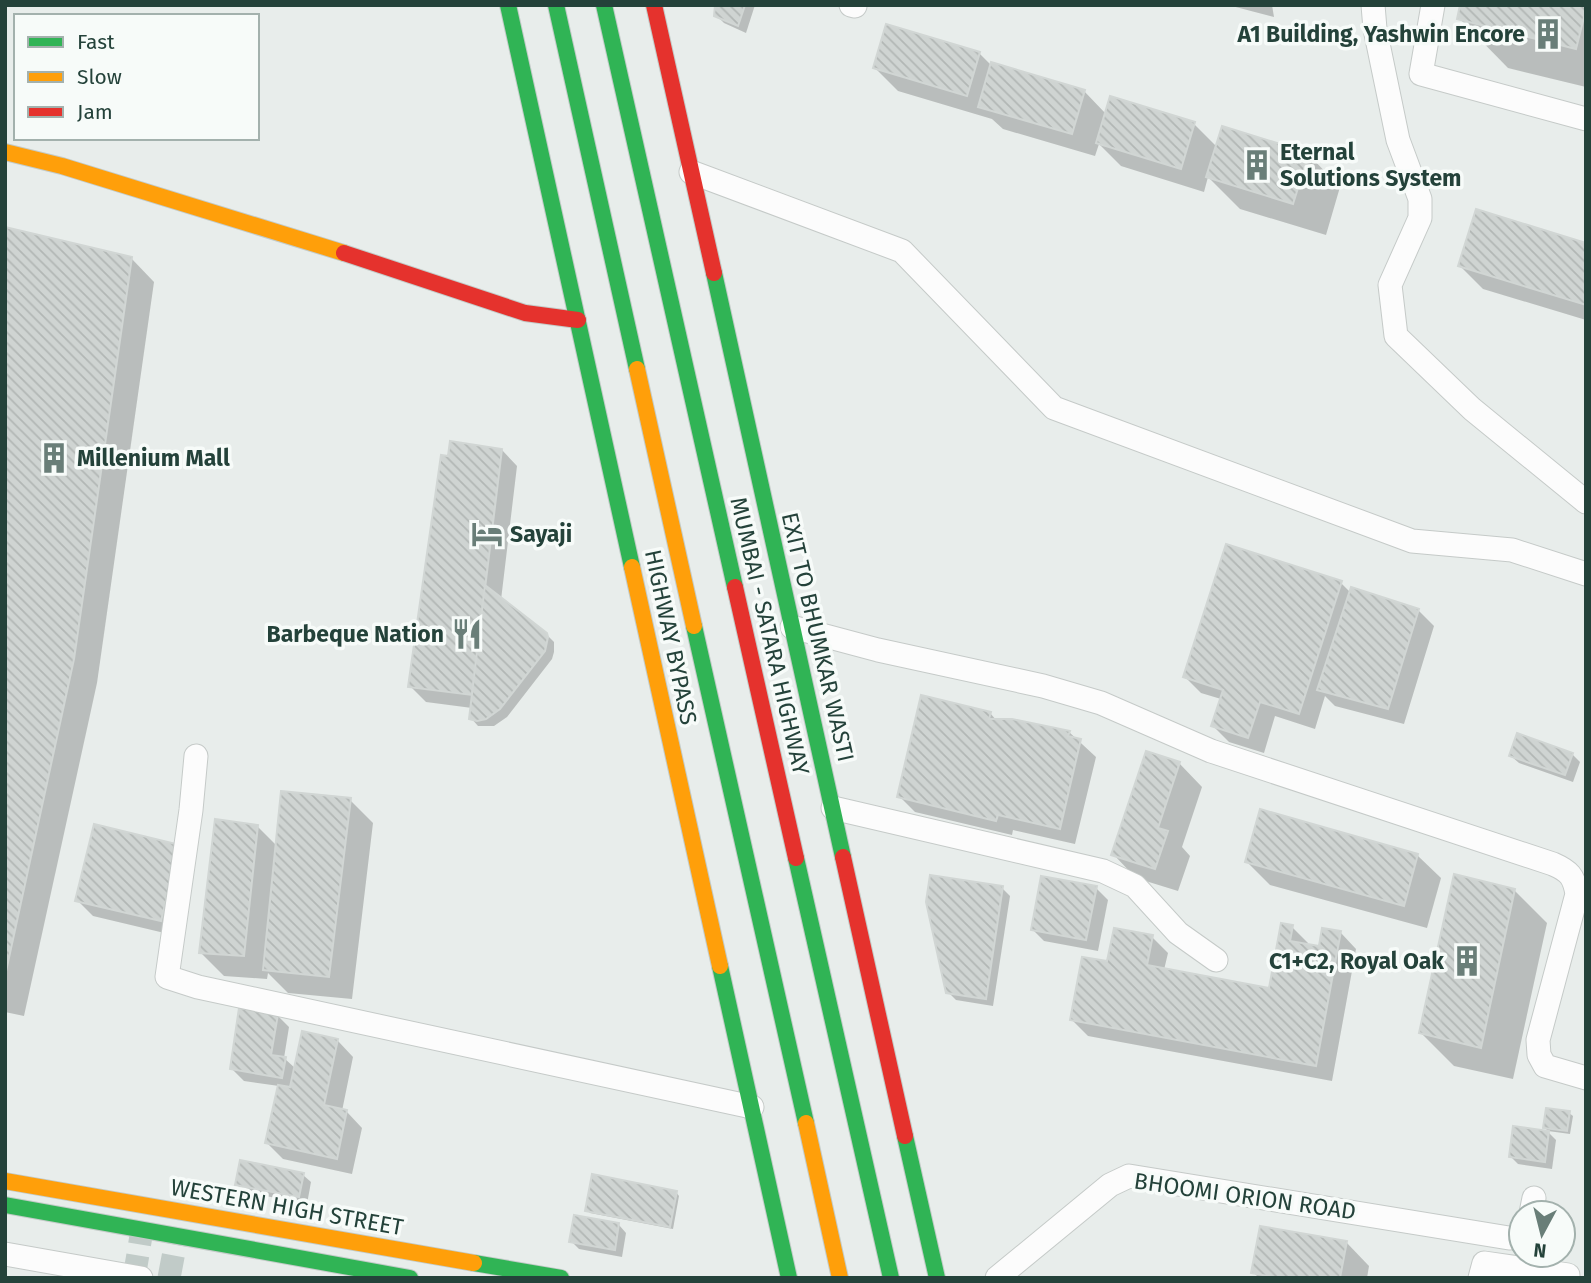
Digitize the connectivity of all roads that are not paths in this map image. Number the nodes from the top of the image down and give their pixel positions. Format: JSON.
{"nodes":[{"id":1,"x":508,"y":5,"type":"edge"},
{"id":2,"x":556,"y":5,"type":"edge"},
{"id":3,"x":604,"y":5,"type":"edge"},
{"id":4,"x":654,"y":5,"type":"edge"},
{"id":5,"x":1373,"y":5,"type":"edge"},
{"id":6,"x":1433,"y":5,"type":"edge"},
{"id":7,"x":1586,"y":119,"type":"edge"},
{"id":8,"x":5,"y":152,"type":"edge"},
{"id":9,"x":691,"y":172,"type":"junction"},
{"id":10,"x":578,"y":320,"type":"junction"},
{"id":11,"x":1586,"y":502,"type":"edge"},
{"id":12,"x":1586,"y":574,"type":"edge"},
{"id":13,"x":792,"y":627,"type":"junction"},
{"id":14,"x":195,"y":757,"type":"dead end"},
{"id":15,"x":832,"y":808,"type":"junction"},
{"id":16,"x":1216,"y":960,"type":"dead end"},
{"id":17,"x":1586,"y":1078,"type":"edge"},
{"id":18,"x":752,"y":1107,"type":"junction"},
{"id":19,"x":5,"y":1181,"type":"edge"},
{"id":20,"x":5,"y":1205,"type":"edge"},
{"id":21,"x":166,"y":1209,"type":"junction"},
{"id":22,"x":162,"y":1234,"type":"junction"},
{"id":23,"x":1507,"y":1238,"type":"edge"},
{"id":24,"x":5,"y":1254,"type":"edge"},
{"id":25,"x":1586,"y":1269,"type":"edge"},
{"id":26,"x":141,"y":1278,"type":"edge"},
{"id":27,"x":410,"y":1278,"type":"edge"},
{"id":28,"x":561,"y":1278,"type":"edge"},
{"id":29,"x":789,"y":1278,"type":"edge"},
{"id":30,"x":840,"y":1278,"type":"edge"},
{"id":31,"x":891,"y":1278,"type":"edge"},
{"id":32,"x":937,"y":1278,"type":"edge"},
{"id":33,"x":997,"y":1278,"type":"edge"},
{"id":34,"x":1480,"y":1278,"type":"edge"},
{"id":35,"x":1568,"y":1278,"type":"edge"},
{"id":36,"x":1581,"y":1278,"type":"edge"}],
"edges":[{"from":1,"to":10,"type":"main road","name":"HIGHWAY BYPASS"},
{"from":2,"to":30,"type":"main road"},
{"from":3,"to":31,"type":"main road","name":"MUMBAI - SATARA HIGHWAY"},
{"from":4,"to":9,"type":"main road","name":"EXIT TO BHUMKAR WASTI"},
{"from":5,"to":11,"type":"street"},
{"from":6,"to":7,"type":"street"},
{"from":8,"to":10,"type":"main road"},
{"from":9,"to":12,"type":"street"},
{"from":9,"to":13,"type":"main road","name":"EXIT TO BHUMKAR WASTI"},
{"from":10,"to":18,"type":"main road","name":"HIGHWAY BYPASS"},
{"from":13,"to":15,"type":"main road","name":"EXIT TO BHUMKAR WASTI"},
{"from":13,"to":17,"type":"street"},
{"from":14,"to":18,"type":"street"},
{"from":15,"to":16,"type":"street"},
{"from":15,"to":32,"type":"main road","name":"EXIT TO BHUMKAR WASTI"},
{"from":18,"to":29,"type":"main road","name":"HIGHWAY BYPASS"},
{"from":19,"to":21,"type":"main road","name":"WESTERN HIGH STREET"},
{"from":20,"to":22,"type":"main road","name":"WESTERN HIGH STREET"},
{"from":21,"to":22,"type":"main road"},
{"from":21,"to":28,"type":"main road","name":"WESTERN HIGH STREET"},
{"from":22,"to":27,"type":"main road","name":"WESTERN HIGH STREET"},
{"from":23,"to":33,"type":"street","name":"BHOOMI ORION ROAD"},
{"from":24,"to":26,"type":"street"},
{"from":25,"to":36,"type":"street"},
{"from":34,"to":35,"type":"street"}]}
